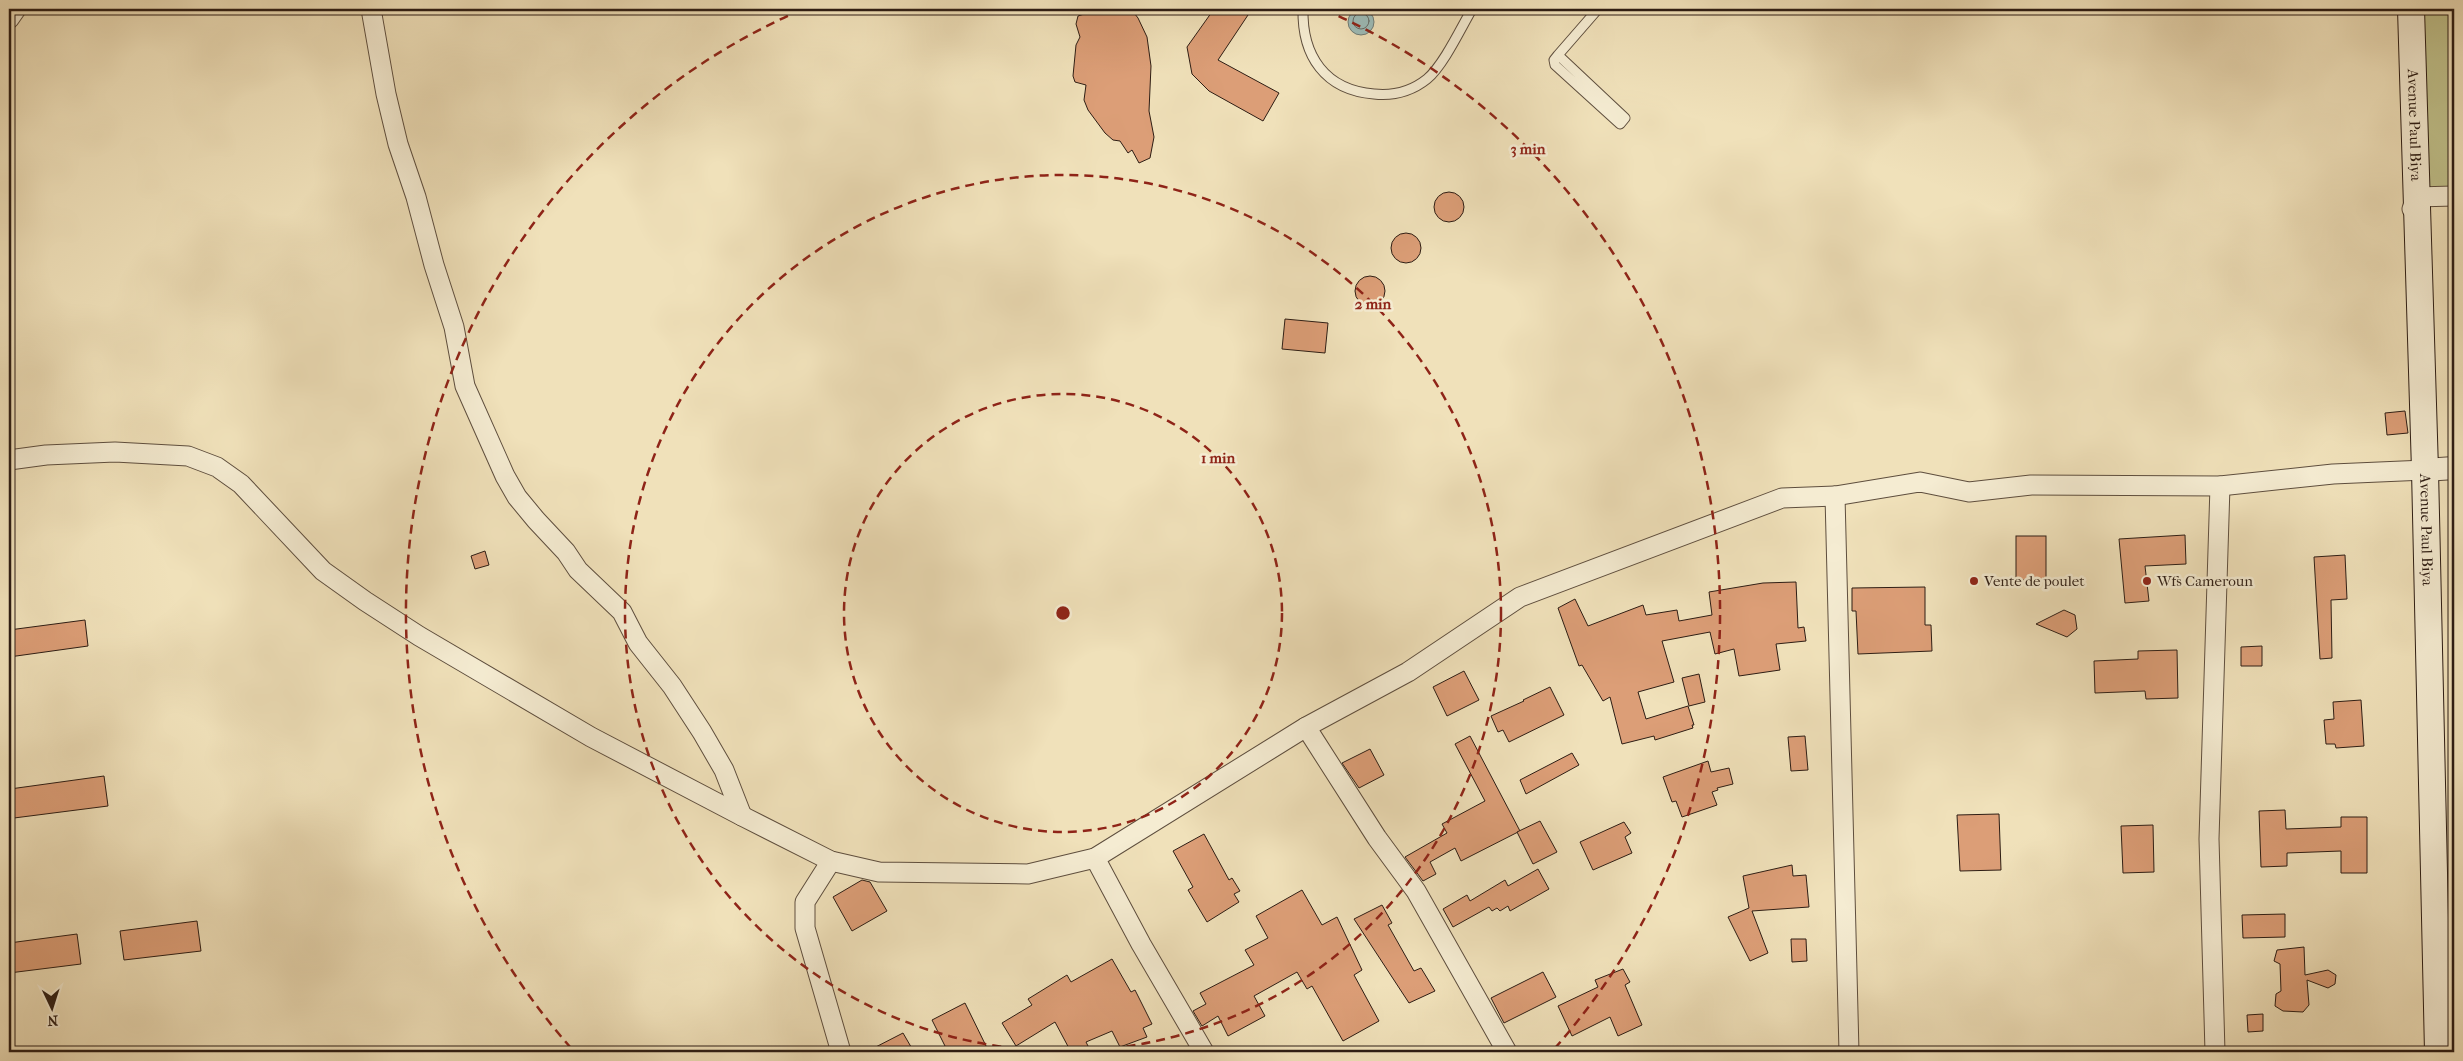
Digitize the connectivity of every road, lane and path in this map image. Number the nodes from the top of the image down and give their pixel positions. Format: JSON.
{"nodes":[{"id":1,"x":16,"y":9,"type":"edge"},
{"id":2,"x":370,"y":9,"type":"edge"},
{"id":3,"x":1303,"y":9,"type":"edge"},
{"id":4,"x":1472,"y":9,"type":"edge"},
{"id":5,"x":1598,"y":9,"type":"edge"},
{"id":6,"x":2411,"y":9,"type":"edge"},
{"id":7,"x":9,"y":19,"type":"edge"},
{"id":8,"x":1558,"y":55,"type":"junction"},
{"id":9,"x":2454,"y":196,"type":"edge"},
{"id":10,"x":2416,"y":197,"type":"junction"},
{"id":11,"x":9,"y":460,"type":"edge"},
{"id":12,"x":2454,"y":468,"type":"edge"},
{"id":13,"x":2425,"y":470,"type":"junction"},
{"id":14,"x":2220,"y":486,"type":"junction"},
{"id":15,"x":1836,"y":496,"type":"junction"},
{"id":16,"x":1306,"y":727,"type":"junction"},
{"id":17,"x":742,"y":816,"type":"junction"},
{"id":18,"x":1095,"y":858,"type":"junction"},
{"id":19,"x":830,"y":861,"type":"junction"},
{"id":20,"x":1848,"y":1051,"type":"edge"},
{"id":21,"x":841,"y":1052,"type":"edge"},
{"id":22,"x":1204,"y":1052,"type":"edge"},
{"id":23,"x":1507,"y":1052,"type":"edge"},
{"id":24,"x":2215,"y":1052,"type":"edge"},
{"id":25,"x":2438,"y":1052,"type":"edge"}],
"edges":[{"from":1,"to":7,"type":"street"},
{"from":2,"to":17,"type":"street"},
{"from":3,"to":4,"type":"lane"},
{"from":5,"to":8,"type":"lane"},
{"from":6,"to":10,"type":"main road","name":"Avenue Paul Biya"},
{"from":8,"to":8,"type":"lane"},
{"from":9,"to":10,"type":"street"},
{"from":10,"to":13,"type":"main road","name":"Avenue Paul Biya"},
{"from":11,"to":17,"type":"street"},
{"from":12,"to":13,"type":"street"},
{"from":13,"to":14,"type":"street"},
{"from":13,"to":25,"type":"main road","name":"Avenue Paul Biya"},
{"from":14,"to":15,"type":"street"},
{"from":14,"to":24,"type":"street"},
{"from":15,"to":16,"type":"street"},
{"from":15,"to":20,"type":"street"},
{"from":16,"to":18,"type":"street"},
{"from":16,"to":23,"type":"street"},
{"from":17,"to":19,"type":"street"},
{"from":18,"to":19,"type":"street"},
{"from":18,"to":22,"type":"street"},
{"from":19,"to":21,"type":"street"}]}
